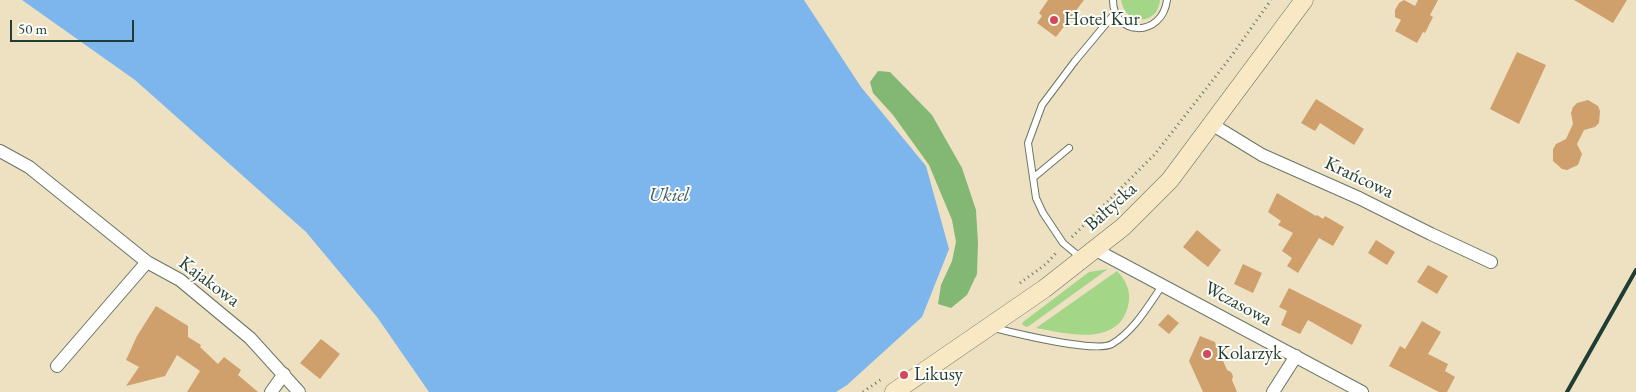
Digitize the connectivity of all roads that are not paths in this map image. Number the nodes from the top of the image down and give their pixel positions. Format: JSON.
{"nodes":[{"id":1,"x":1113,"y":0,"type":"edge"},
{"id":2,"x":1167,"y":0,"type":"edge"},
{"id":3,"x":1304,"y":0,"type":"edge"},
{"id":4,"x":1115,"y":14,"type":"junction"},
{"id":5,"x":1213,"y":125,"type":"junction"},
{"id":6,"x":1070,"y":148,"type":"dead end"},
{"id":7,"x":0,"y":150,"type":"edge"},
{"id":8,"x":1033,"y":178,"type":"junction"},
{"id":9,"x":1090,"y":255,"type":"junction"},
{"id":10,"x":147,"y":262,"type":"junction"},
{"id":11,"x":1491,"y":262,"type":"dead end"},
{"id":12,"x":1162,"y":286,"type":"junction"},
{"id":13,"x":990,"y":328,"type":"junction"},
{"id":14,"x":1296,"y":356,"type":"junction"},
{"id":15,"x":57,"y":366,"type":"dead end"},
{"id":16,"x":284,"y":374,"type":"junction"},
{"id":17,"x":271,"y":392,"type":"edge"},
{"id":18,"x":299,"y":392,"type":"edge"},
{"id":19,"x":894,"y":392,"type":"edge"},
{"id":20,"x":1273,"y":392,"type":"edge"},
{"id":21,"x":1362,"y":392,"type":"edge"}],
"edges":[{"from":1,"to":4,"type":"lane"},
{"from":2,"to":4,"type":"lane"},
{"from":3,"to":5,"type":"main road","name":"Bałtycka"},
{"from":4,"to":8,"type":"lane"},
{"from":5,"to":9,"type":"main road","name":"Bałtycka"},
{"from":5,"to":11,"type":"street","name":"Krańcowa"},
{"from":6,"to":8,"type":"lane"},
{"from":7,"to":10,"type":"street"},
{"from":8,"to":9,"type":"lane"},
{"from":9,"to":12,"type":"street","name":"Wczasowa"},
{"from":9,"to":13,"type":"main road","name":"Bałtycka"},
{"from":10,"to":15,"type":"street","name":"Kajakowa"},
{"from":10,"to":16,"type":"street","name":"Kajakowa"},
{"from":12,"to":13,"type":"lane"},
{"from":12,"to":14,"type":"street","name":"Wczasowa"},
{"from":13,"to":19,"type":"main road","name":"Bałtycka"},
{"from":14,"to":20,"type":"street"},
{"from":14,"to":21,"type":"street","name":"Wczasowa"},
{"from":16,"to":17,"type":"street"},
{"from":16,"to":18,"type":"street","name":"Kajakowa"}]}
